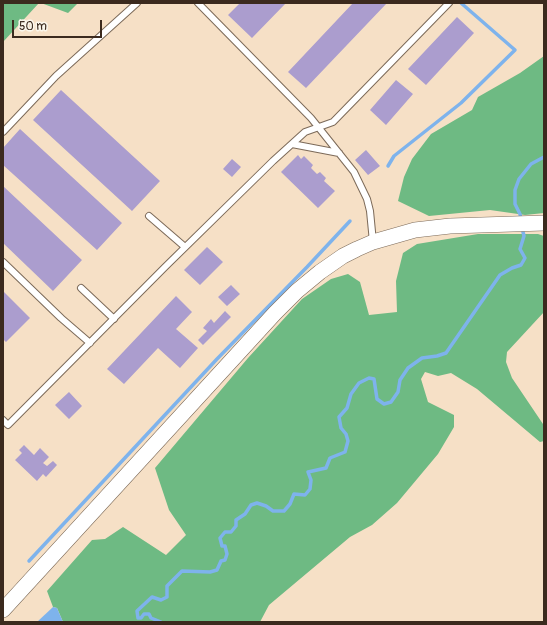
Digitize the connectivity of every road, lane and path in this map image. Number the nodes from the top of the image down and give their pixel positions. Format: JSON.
{"nodes":[{"id":1,"x":137,"y":3,"type":"edge"},
{"id":2,"x":198,"y":3,"type":"edge"},
{"id":3,"x":449,"y":3,"type":"edge"},
{"id":4,"x":319,"y":127,"type":"junction"},
{"id":5,"x":3,"y":132,"type":"edge"},
{"id":6,"x":292,"y":144,"type":"junction"},
{"id":7,"x":339,"y":153,"type":"junction"},
{"id":8,"x":149,"y":216,"type":"dead end"},
{"id":9,"x":544,"y":223,"type":"edge"},
{"id":10,"x":373,"y":242,"type":"junction"},
{"id":11,"x":185,"y":247,"type":"junction"},
{"id":12,"x":3,"y":262,"type":"edge"},
{"id":13,"x":81,"y":288,"type":"dead end"},
{"id":14,"x":114,"y":320,"type":"junction"},
{"id":15,"x":90,"y":343,"type":"junction"},
{"id":16,"x":3,"y":420,"type":"edge"},
{"id":17,"x":3,"y":610,"type":"edge"}],
"edges":[{"from":1,"to":5,"type":"lane"},
{"from":2,"to":4,"type":"lane"},
{"from":3,"to":4,"type":"lane"},
{"from":4,"to":6,"type":"lane"},
{"from":4,"to":7,"type":"lane"},
{"from":6,"to":7,"type":"lane"},
{"from":6,"to":11,"type":"lane"},
{"from":7,"to":10,"type":"lane"},
{"from":8,"to":11,"type":"lane"},
{"from":9,"to":10,"type":"street"},
{"from":10,"to":17,"type":"street"},
{"from":11,"to":14,"type":"lane"},
{"from":12,"to":15,"type":"lane"},
{"from":13,"to":14,"type":"lane"},
{"from":14,"to":15,"type":"lane"},
{"from":15,"to":16,"type":"lane"}]}
